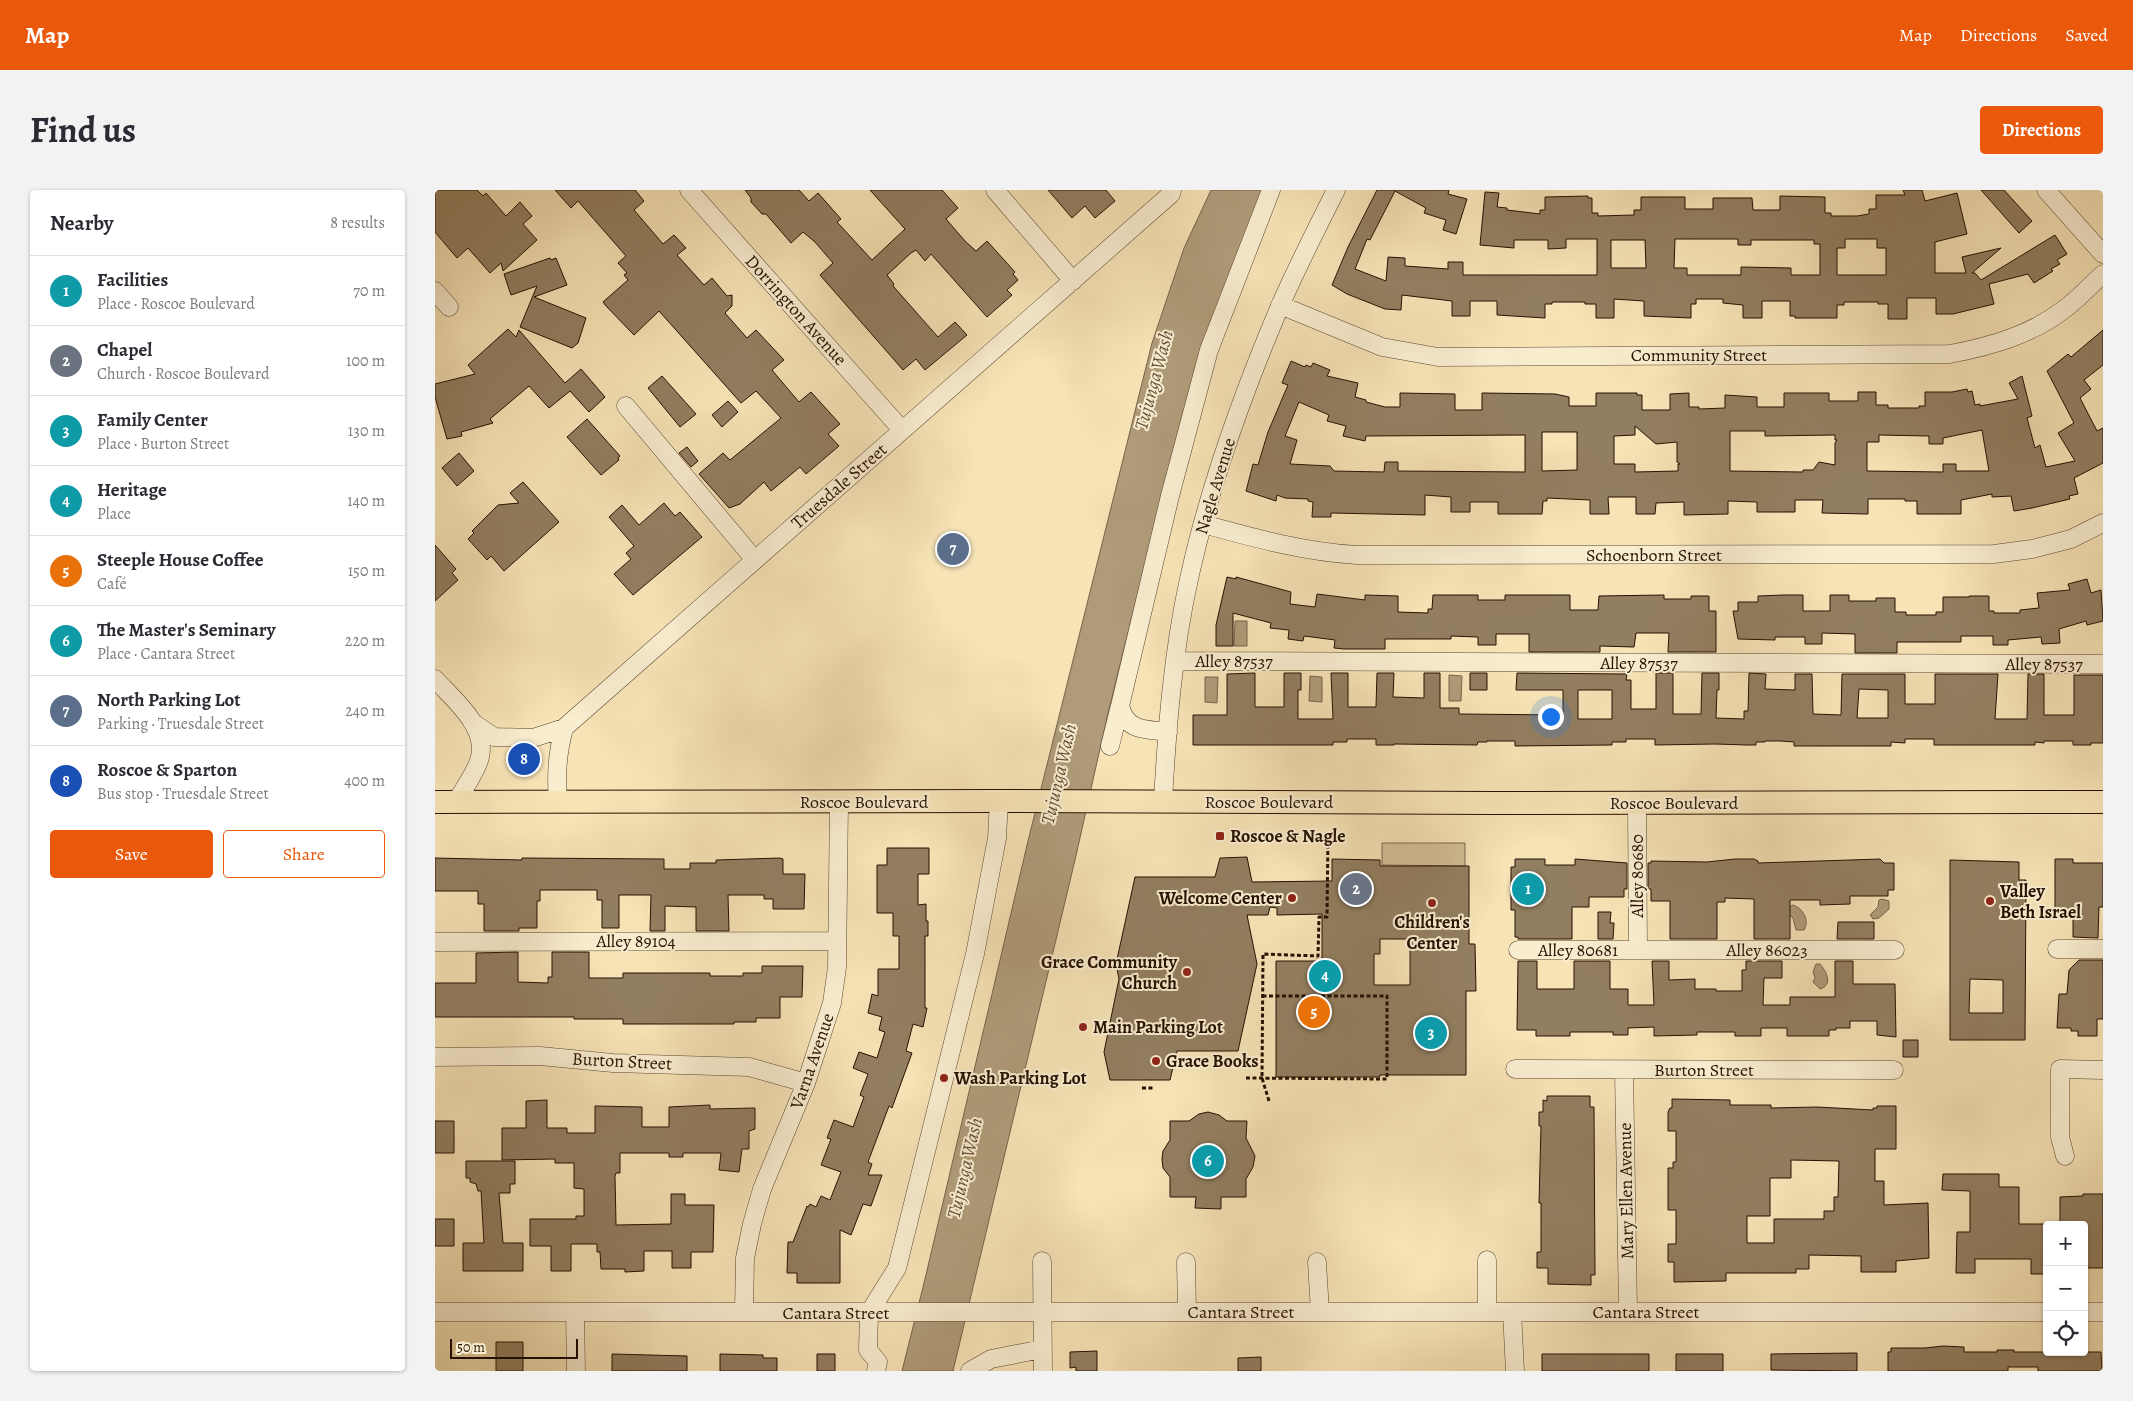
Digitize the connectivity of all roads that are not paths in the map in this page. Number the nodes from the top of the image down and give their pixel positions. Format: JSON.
{"nodes":[{"id":1,"x":689,"y":190,"type":"edge"},
{"id":2,"x":995,"y":190,"type":"edge"},
{"id":3,"x":1271,"y":190,"type":"edge"},
{"id":4,"x":1336,"y":190,"type":"edge"},
{"id":5,"x":2047,"y":190,"type":"edge"},
{"id":6,"x":1172,"y":192,"type":"edge"},
{"id":7,"x":2103,"y":254,"type":"edge"},
{"id":8,"x":2103,"y":274,"type":"edge"},
{"id":9,"x":1073,"y":280,"type":"junction"},
{"id":10,"x":435,"y":291,"type":"edge"},
{"id":11,"x":1280,"y":305,"type":"junction"},
{"id":12,"x":449,"y":307,"type":"dead end"},
{"id":13,"x":626,"y":406,"type":"dead end"},
{"id":14,"x":902,"y":430,"type":"junction"},
{"id":15,"x":2103,"y":523,"type":"edge"},
{"id":16,"x":1203,"y":524,"type":"junction"},
{"id":17,"x":755,"y":560,"type":"junction"},
{"id":18,"x":1176,"y":661,"type":"junction"},
{"id":19,"x":2103,"y":664,"type":"edge"},
{"id":20,"x":435,"y":679,"type":"edge"},
{"id":21,"x":1120,"y":706,"type":"junction"},
{"id":22,"x":472,"y":722,"type":"junction"},
{"id":23,"x":564,"y":728,"type":"junction"},
{"id":24,"x":1168,"y":732,"type":"junction"},
{"id":25,"x":1110,"y":746,"type":"dead end"},
{"id":26,"x":457,"y":801,"type":"junction"},
{"id":27,"x":1006,"y":801,"type":"junction"},
{"id":28,"x":1163,"y":801,"type":"junction"},
{"id":29,"x":435,"y":802,"type":"edge"},
{"id":30,"x":839,"y":802,"type":"junction"},
{"id":31,"x":2103,"y":802,"type":"edge"},
{"id":32,"x":558,"y":803,"type":"junction"},
{"id":33,"x":1637,"y":803,"type":"junction"},
{"id":34,"x":837,"y":941,"type":"junction"},
{"id":35,"x":435,"y":942,"type":"edge"},
{"id":36,"x":2103,"y":948,"type":"edge"},
{"id":37,"x":2057,"y":949,"type":"dead end"},
{"id":38,"x":1518,"y":950,"type":"dead end"},
{"id":39,"x":1638,"y":950,"type":"junction"},
{"id":40,"x":1895,"y":950,"type":"dead end"},
{"id":41,"x":435,"y":1057,"type":"edge"},
{"id":42,"x":1515,"y":1069,"type":"dead end"},
{"id":43,"x":1624,"y":1070,"type":"junction"},
{"id":44,"x":1894,"y":1070,"type":"dead end"},
{"id":45,"x":2103,"y":1070,"type":"edge"},
{"id":46,"x":806,"y":1083,"type":"junction"},
{"id":47,"x":2065,"y":1156,"type":"dead end"},
{"id":48,"x":1487,"y":1260,"type":"dead end"},
{"id":49,"x":1043,"y":1261,"type":"dead end"},
{"id":50,"x":1186,"y":1262,"type":"dead end"},
{"id":51,"x":1317,"y":1262,"type":"dead end"},
{"id":52,"x":435,"y":1312,"type":"edge"},
{"id":53,"x":575,"y":1312,"type":"junction"},
{"id":54,"x":744,"y":1312,"type":"junction"},
{"id":55,"x":1187,"y":1312,"type":"junction"},
{"id":56,"x":1320,"y":1312,"type":"junction"},
{"id":57,"x":1487,"y":1312,"type":"junction"},
{"id":58,"x":1512,"y":1312,"type":"junction"},
{"id":59,"x":1628,"y":1312,"type":"junction"},
{"id":60,"x":2043,"y":1312,"type":"edge"},
{"id":61,"x":2088,"y":1312,"type":"edge"},
{"id":62,"x":2103,"y":1312,"type":"edge"},
{"id":63,"x":869,"y":1313,"type":"junction"},
{"id":64,"x":1043,"y":1313,"type":"junction"},
{"id":65,"x":1043,"y":1349,"type":"junction"},
{"id":66,"x":576,"y":1371,"type":"edge"},
{"id":67,"x":876,"y":1371,"type":"edge"},
{"id":68,"x":970,"y":1371,"type":"edge"},
{"id":69,"x":1043,"y":1371,"type":"edge"},
{"id":70,"x":1515,"y":1371,"type":"edge"}],
"edges":[{"from":1,"to":14,"type":"street","name":"Dorrington Avenue"},
{"from":2,"to":9,"type":"street"},
{"from":3,"to":21,"type":"street"},
{"from":4,"to":11,"type":"street","name":"Nagle Avenue"},
{"from":5,"to":7,"type":"street"},
{"from":6,"to":9,"type":"street","name":"Truesdale Street"},
{"from":8,"to":11,"type":"street","name":"Community Street"},
{"from":9,"to":14,"type":"street","name":"Truesdale Street"},
{"from":10,"to":12,"type":"street"},
{"from":11,"to":16,"type":"street","name":"Nagle Avenue"},
{"from":13,"to":17,"type":"street"},
{"from":14,"to":17,"type":"street","name":"Truesdale Street"},
{"from":15,"to":16,"type":"street","name":"Schoenborn Street"},
{"from":16,"to":18,"type":"street","name":"Nagle Avenue"},
{"from":17,"to":23,"type":"street","name":"Truesdale Street"},
{"from":18,"to":19,"type":"street","name":"Alley 87537"},
{"from":18,"to":24,"type":"street","name":"Nagle Avenue"},
{"from":20,"to":22,"type":"street"},
{"from":21,"to":24,"type":"street"},
{"from":21,"to":25,"type":"street"},
{"from":22,"to":23,"type":"street"},
{"from":22,"to":26,"type":"street"},
{"from":23,"to":32,"type":"street"},
{"from":24,"to":28,"type":"street","name":"Nagle Avenue"},
{"from":26,"to":29,"type":"main road","name":"Roscoe Boulevard"},
{"from":26,"to":32,"type":"main road","name":"Roscoe Boulevard"},
{"from":27,"to":28,"type":"main road","name":"Roscoe Boulevard"},
{"from":27,"to":30,"type":"main road","name":"Roscoe Boulevard"},
{"from":27,"to":63,"type":"street"},
{"from":28,"to":33,"type":"main road","name":"Roscoe Boulevard"},
{"from":30,"to":32,"type":"main road","name":"Roscoe Boulevard"},
{"from":30,"to":34,"type":"street","name":"Varna Avenue"},
{"from":31,"to":33,"type":"main road","name":"Roscoe Boulevard"},
{"from":33,"to":39,"type":"street","name":"Alley 80680"},
{"from":34,"to":35,"type":"street","name":"Alley 89104"},
{"from":34,"to":46,"type":"street","name":"Varna Avenue"},
{"from":36,"to":37,"type":"street"},
{"from":38,"to":39,"type":"street","name":"Alley 80681"},
{"from":39,"to":40,"type":"street","name":"Alley 86023"},
{"from":41,"to":46,"type":"street","name":"Burton Street"},
{"from":42,"to":43,"type":"street","name":"Burton Street"},
{"from":43,"to":44,"type":"street","name":"Burton Street"},
{"from":43,"to":59,"type":"street","name":"Mary Ellen Avenue"},
{"from":45,"to":47,"type":"street"},
{"from":46,"to":54,"type":"street","name":"Varna Avenue"},
{"from":48,"to":57,"type":"street"},
{"from":49,"to":64,"type":"street"},
{"from":50,"to":55,"type":"street"},
{"from":51,"to":56,"type":"street"},
{"from":52,"to":53,"type":"street","name":"Cantara Street"},
{"from":53,"to":54,"type":"street","name":"Cantara Street"},
{"from":53,"to":66,"type":"street"},
{"from":54,"to":63,"type":"street","name":"Cantara Street"},
{"from":55,"to":56,"type":"street","name":"Cantara Street"},
{"from":55,"to":64,"type":"street","name":"Cantara Street"},
{"from":56,"to":57,"type":"street","name":"Cantara Street"},
{"from":57,"to":58,"type":"street","name":"Cantara Street"},
{"from":58,"to":59,"type":"street","name":"Cantara Street"},
{"from":58,"to":70,"type":"street"},
{"from":59,"to":60,"type":"street","name":"Cantara Street"},
{"from":61,"to":62,"type":"street"},
{"from":63,"to":64,"type":"street","name":"Cantara Street"},
{"from":63,"to":67,"type":"street"},
{"from":64,"to":65,"type":"street"},
{"from":65,"to":68,"type":"street"},
{"from":65,"to":69,"type":"street"}]}
